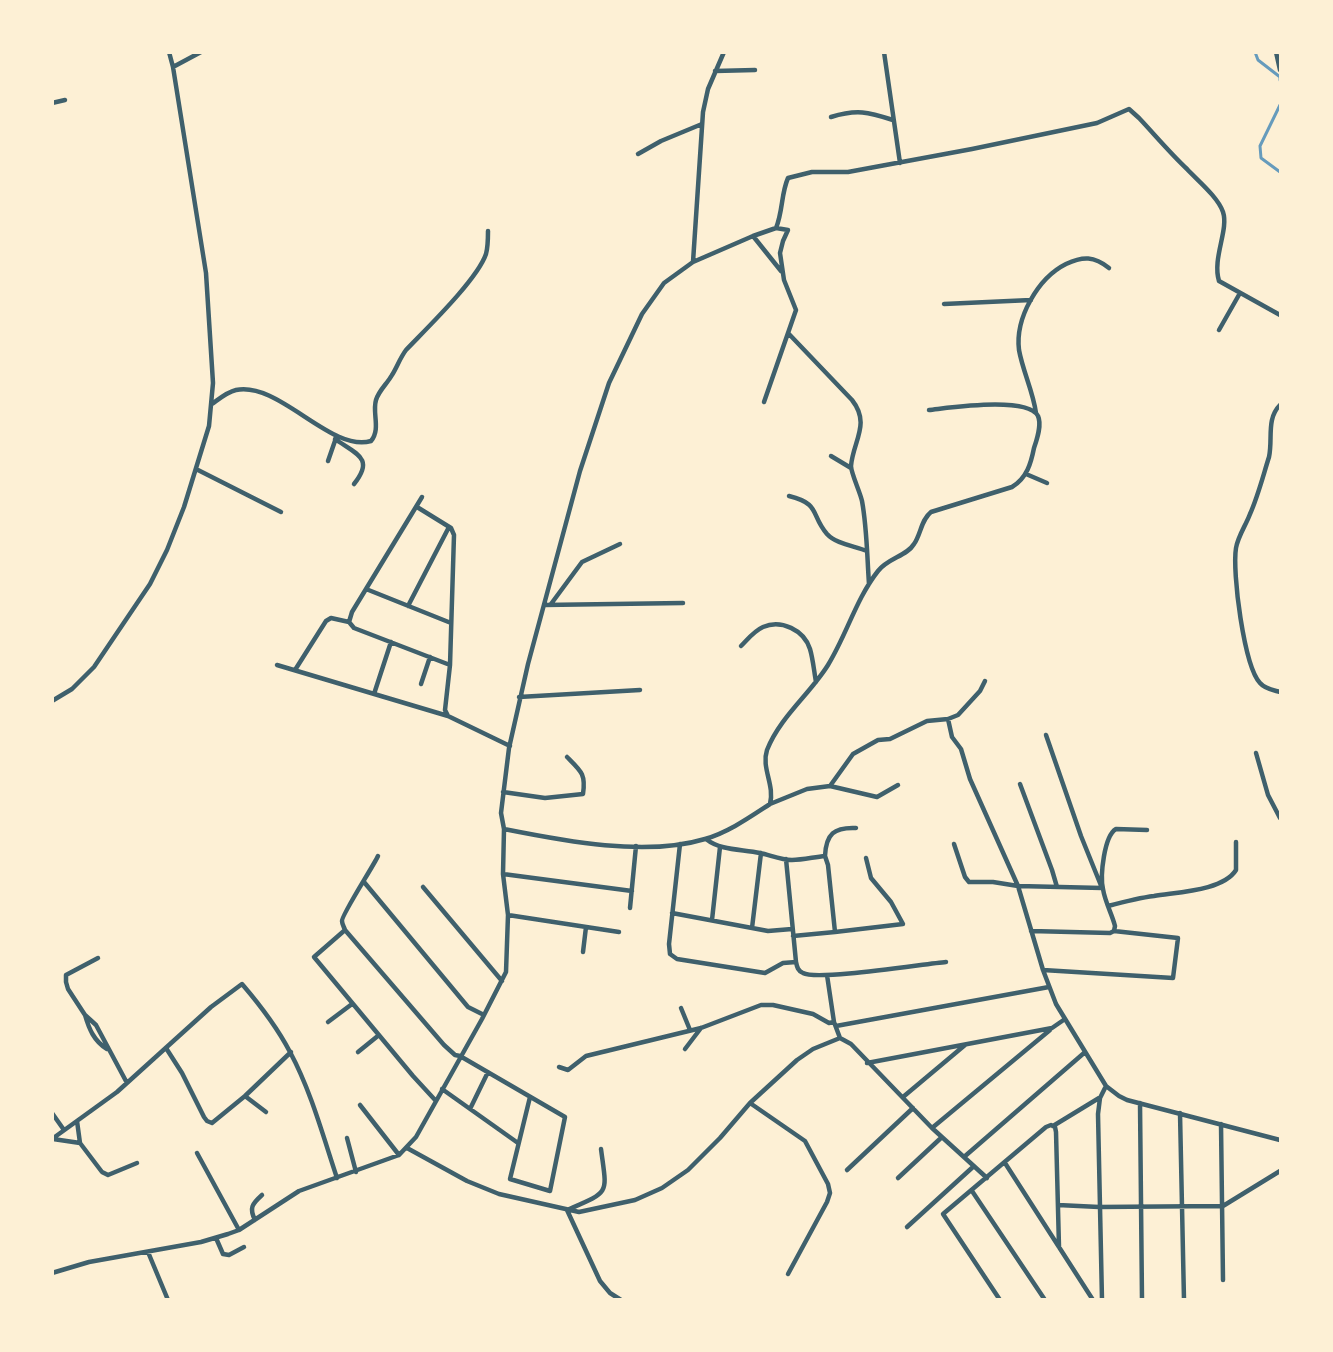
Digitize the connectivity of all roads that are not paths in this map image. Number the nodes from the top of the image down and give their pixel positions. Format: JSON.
{"nodes":[{"id":1,"x":169,"y":52,"type":"edge"},
{"id":2,"x":201,"y":52,"type":"edge"},
{"id":3,"x":724,"y":52,"type":"edge"},
{"id":4,"x":884,"y":52,"type":"edge"},
{"id":5,"x":1276,"y":52,"type":"edge"},
{"id":6,"x":174,"y":67,"type":"junction"},
{"id":7,"x":755,"y":70,"type":"dead end"},
{"id":8,"x":1281,"y":70,"type":"edge"},
{"id":9,"x":716,"y":71,"type":"junction"},
{"id":10,"x":65,"y":100,"type":"dead end"},
{"id":11,"x":52,"y":103,"type":"edge"},
{"id":12,"x":831,"y":117,"type":"dead end"},
{"id":13,"x":893,"y":120,"type":"junction"},
{"id":14,"x":702,"y":124,"type":"junction"},
{"id":15,"x":638,"y":154,"type":"dead end"},
{"id":16,"x":900,"y":163,"type":"junction"},
{"id":17,"x":777,"y":228,"type":"junction"},
{"id":18,"x":488,"y":231,"type":"dead end"},
{"id":19,"x":753,"y":236,"type":"junction"},
{"id":20,"x":693,"y":262,"type":"junction"},
{"id":21,"x":1109,"y":268,"type":"dead end"},
{"id":22,"x":782,"y":272,"type":"junction"},
{"id":23,"x":1240,"y":293,"type":"junction"},
{"id":24,"x":1031,"y":300,"type":"junction"},
{"id":25,"x":944,"y":304,"type":"dead end"},
{"id":26,"x":1281,"y":315,"type":"edge"},
{"id":27,"x":1219,"y":330,"type":"dead end"},
{"id":28,"x":788,"y":333,"type":"junction"},
{"id":29,"x":764,"y":402,"type":"dead end"},
{"id":30,"x":212,"y":404,"type":"junction"},
{"id":31,"x":1281,"y":405,"type":"edge"},
{"id":32,"x":929,"y":410,"type":"dead end"},
{"id":33,"x":1036,"y":413,"type":"junction"},
{"id":34,"x":336,"y":437,"type":"junction"},
{"id":35,"x":831,"y":456,"type":"dead end"},
{"id":36,"x":328,"y":461,"type":"dead end"},
{"id":37,"x":851,"y":468,"type":"junction"},
{"id":38,"x":196,"y":469,"type":"junction"},
{"id":39,"x":1026,"y":474,"type":"junction"},
{"id":40,"x":1047,"y":483,"type":"dead end"},
{"id":41,"x":354,"y":484,"type":"dead end"},
{"id":42,"x":789,"y":496,"type":"dead end"},
{"id":43,"x":422,"y":497,"type":"dead end"},
{"id":44,"x":417,"y":507,"type":"junction"},
{"id":45,"x":281,"y":512,"type":"dead end"},
{"id":46,"x":449,"y":527,"type":"junction"},
{"id":47,"x":620,"y":544,"type":"dead end"},
{"id":48,"x":867,"y":550,"type":"junction"},
{"id":49,"x":869,"y":584,"type":"junction"},
{"id":50,"x":366,"y":589,"type":"junction"},
{"id":51,"x":683,"y":603,"type":"dead end"},
{"id":52,"x":551,"y":604,"type":"junction"},
{"id":53,"x":544,"y":605,"type":"junction"},
{"id":54,"x":408,"y":606,"type":"junction"},
{"id":55,"x":349,"y":622,"type":"junction"},
{"id":56,"x":451,"y":623,"type":"junction"},
{"id":57,"x":392,"y":642,"type":"junction"},
{"id":58,"x":741,"y":646,"type":"dead end"},
{"id":59,"x":430,"y":657,"type":"junction"},
{"id":60,"x":450,"y":664,"type":"junction"},
{"id":61,"x":277,"y":665,"type":"dead end"},
{"id":62,"x":295,"y":670,"type":"junction"},
{"id":63,"x":985,"y":681,"type":"dead end"},
{"id":64,"x":816,"y":682,"type":"junction"},
{"id":65,"x":421,"y":684,"type":"dead end"},
{"id":66,"x":640,"y":690,"type":"dead end"},
{"id":67,"x":1281,"y":692,"type":"edge"},
{"id":68,"x":374,"y":694,"type":"junction"},
{"id":69,"x":519,"y":697,"type":"junction"},
{"id":70,"x":52,"y":702,"type":"edge"},
{"id":71,"x":448,"y":716,"type":"junction"},
{"id":72,"x":948,"y":719,"type":"junction"},
{"id":73,"x":1046,"y":735,"type":"dead end"},
{"id":74,"x":510,"y":746,"type":"junction"},
{"id":75,"x":1256,"y":753,"type":"dead end"},
{"id":76,"x":567,"y":757,"type":"dead end"},
{"id":77,"x":1020,"y":784,"type":"dead end"},
{"id":78,"x":898,"y":785,"type":"dead end"},
{"id":79,"x":830,"y":786,"type":"junction"},
{"id":80,"x":503,"y":792,"type":"junction"},
{"id":81,"x":770,"y":804,"type":"junction"},
{"id":82,"x":1281,"y":818,"type":"edge"},
{"id":83,"x":856,"y":828,"type":"dead end"},
{"id":84,"x":504,"y":829,"type":"junction"},
{"id":85,"x":1147,"y":830,"type":"dead end"},
{"id":86,"x":706,"y":839,"type":"junction"},
{"id":87,"x":1236,"y":842,"type":"dead end"},
{"id":88,"x":680,"y":844,"type":"junction"},
{"id":89,"x":954,"y":844,"type":"dead end"},
{"id":90,"x":636,"y":846,"type":"junction"},
{"id":91,"x":720,"y":847,"type":"junction"},
{"id":92,"x":761,"y":853,"type":"junction"},
{"id":93,"x":378,"y":856,"type":"dead end"},
{"id":94,"x":825,"y":856,"type":"junction"},
{"id":95,"x":866,"y":858,"type":"dead end"},
{"id":96,"x":786,"y":859,"type":"junction"},
{"id":97,"x":503,"y":874,"type":"junction"},
{"id":98,"x":364,"y":882,"type":"junction"},
{"id":99,"x":1018,"y":886,"type":"junction"},
{"id":100,"x":423,"y":887,"type":"dead end"},
{"id":101,"x":1057,"y":887,"type":"junction"},
{"id":102,"x":1102,"y":888,"type":"junction"},
{"id":103,"x":632,"y":891,"type":"junction"},
{"id":104,"x":1108,"y":906,"type":"junction"},
{"id":105,"x":630,"y":908,"type":"dead end"},
{"id":106,"x":672,"y":913,"type":"junction"},
{"id":107,"x":508,"y":915,"type":"junction"},
{"id":108,"x":712,"y":920,"type":"junction"},
{"id":109,"x":586,"y":927,"type":"junction"},
{"id":110,"x":752,"y":928,"type":"junction"},
{"id":111,"x":792,"y":929,"type":"junction"},
{"id":112,"x":345,"y":930,"type":"junction"},
{"id":113,"x":1031,"y":931,"type":"junction"},
{"id":114,"x":1114,"y":931,"type":"junction"},
{"id":115,"x":619,"y":932,"type":"dead end"},
{"id":116,"x":835,"y":932,"type":"junction"},
{"id":117,"x":793,"y":936,"type":"junction"},
{"id":118,"x":583,"y":952,"type":"dead end"},
{"id":119,"x":98,"y":958,"type":"dead end"},
{"id":120,"x":795,"y":962,"type":"junction"},
{"id":121,"x":946,"y":962,"type":"dead end"},
{"id":122,"x":1043,"y":970,"type":"junction"},
{"id":123,"x":827,"y":975,"type":"junction"},
{"id":124,"x":502,"y":981,"type":"junction"},
{"id":125,"x":1049,"y":987,"type":"junction"},
{"id":126,"x":352,"y":1004,"type":"junction"},
{"id":127,"x":681,"y":1008,"type":"dead end"},
{"id":128,"x":484,"y":1015,"type":"junction"},
{"id":129,"x":1065,"y":1019,"type":"junction"},
{"id":130,"x":328,"y":1022,"type":"dead end"},
{"id":131,"x":835,"y":1024,"type":"junction"},
{"id":132,"x":701,"y":1028,"type":"junction"},
{"id":133,"x":1052,"y":1028,"type":"junction"},
{"id":134,"x":690,"y":1030,"type":"junction"},
{"id":135,"x":379,"y":1035,"type":"junction"},
{"id":136,"x":840,"y":1038,"type":"junction"},
{"id":137,"x":966,"y":1044,"type":"junction"},
{"id":138,"x":166,"y":1048,"type":"junction"},
{"id":139,"x":685,"y":1049,"type":"dead end"},
{"id":140,"x":291,"y":1052,"type":"junction"},
{"id":141,"x":358,"y":1052,"type":"dead end"},
{"id":142,"x":1084,"y":1053,"type":"junction"},
{"id":143,"x":460,"y":1056,"type":"junction"},
{"id":144,"x":867,"y":1063,"type":"junction"},
{"id":145,"x":559,"y":1067,"type":"dead end"},
{"id":146,"x":488,"y":1072,"type":"junction"},
{"id":147,"x":127,"y":1083,"type":"junction"},
{"id":148,"x":1106,"y":1086,"type":"junction"},
{"id":149,"x":442,"y":1089,"type":"junction"},
{"id":150,"x":246,"y":1096,"type":"junction"},
{"id":151,"x":531,"y":1097,"type":"junction"},
{"id":152,"x":903,"y":1097,"type":"junction"},
{"id":153,"x":1100,"y":1098,"type":"junction"},
{"id":154,"x":436,"y":1101,"type":"junction"},
{"id":155,"x":750,"y":1103,"type":"junction"},
{"id":156,"x":1140,"y":1103,"type":"junction"},
{"id":157,"x":360,"y":1105,"type":"dead end"},
{"id":158,"x":913,"y":1108,"type":"junction"},
{"id":159,"x":471,"y":1109,"type":"junction"},
{"id":160,"x":266,"y":1112,"type":"dead end"},
{"id":161,"x":52,"y":1113,"type":"edge"},
{"id":162,"x":1180,"y":1113,"type":"junction"},
{"id":163,"x":77,"y":1121,"type":"junction"},
{"id":164,"x":1221,"y":1124,"type":"junction"},
{"id":165,"x":1053,"y":1126,"type":"junction"},
{"id":166,"x":932,"y":1128,"type":"junction"},
{"id":167,"x":64,"y":1130,"type":"junction"},
{"id":168,"x":942,"y":1137,"type":"junction"},
{"id":169,"x":347,"y":1138,"type":"dead end"},
{"id":170,"x":53,"y":1139,"type":"edge"},
{"id":171,"x":1281,"y":1140,"type":"edge"},
{"id":172,"x":80,"y":1143,"type":"junction"},
{"id":173,"x":518,"y":1143,"type":"junction"},
{"id":174,"x":407,"y":1148,"type":"junction"},
{"id":175,"x":601,"y":1149,"type":"dead end"},
{"id":176,"x":197,"y":1153,"type":"dead end"},
{"id":177,"x":399,"y":1155,"type":"junction"},
{"id":178,"x":964,"y":1157,"type":"junction"},
{"id":179,"x":1005,"y":1162,"type":"junction"},
{"id":180,"x":137,"y":1163,"type":"dead end"},
{"id":181,"x":974,"y":1166,"type":"junction"},
{"id":182,"x":847,"y":1170,"type":"dead end"},
{"id":183,"x":1281,"y":1170,"type":"edge"},
{"id":184,"x":356,"y":1172,"type":"junction"},
{"id":185,"x":337,"y":1178,"type":"junction"},
{"id":186,"x":898,"y":1178,"type":"dead end"},
{"id":187,"x":987,"y":1178,"type":"junction"},
{"id":188,"x":972,"y":1191,"type":"junction"},
{"id":189,"x":262,"y":1195,"type":"dead end"},
{"id":190,"x":1058,"y":1206,"type":"junction"},
{"id":191,"x":1182,"y":1206,"type":"junction"},
{"id":192,"x":1223,"y":1206,"type":"junction"},
{"id":193,"x":1141,"y":1207,"type":"junction"},
{"id":194,"x":1099,"y":1208,"type":"junction"},
{"id":195,"x":567,"y":1210,"type":"junction"},
{"id":196,"x":255,"y":1220,"type":"junction"},
{"id":197,"x":907,"y":1227,"type":"dead end"},
{"id":198,"x":239,"y":1230,"type":"junction"},
{"id":199,"x":216,"y":1238,"type":"junction"},
{"id":200,"x":244,"y":1247,"type":"dead end"},
{"id":201,"x":1059,"y":1247,"type":"junction"},
{"id":202,"x":148,"y":1252,"type":"junction"},
{"id":203,"x":52,"y":1274,"type":"edge"},
{"id":204,"x":788,"y":1274,"type":"dead end"},
{"id":205,"x":1223,"y":1280,"type":"dead end"},
{"id":206,"x":168,"y":1299,"type":"edge"},
{"id":207,"x":621,"y":1299,"type":"edge"},
{"id":208,"x":1000,"y":1299,"type":"edge"},
{"id":209,"x":1045,"y":1299,"type":"edge"},
{"id":210,"x":1093,"y":1299,"type":"edge"},
{"id":211,"x":1102,"y":1299,"type":"edge"},
{"id":212,"x":1142,"y":1299,"type":"edge"},
{"id":213,"x":1184,"y":1299,"type":"edge"}],
"edges":[{"from":1,"to":6,"type":"street"},
{"from":2,"to":6,"type":"street"},
{"from":3,"to":9,"type":"street"},
{"from":4,"to":13,"type":"street"},
{"from":5,"to":8,"type":"street"},
{"from":6,"to":30,"type":"street"},
{"from":7,"to":9,"type":"street"},
{"from":9,"to":14,"type":"street"},
{"from":10,"to":11,"type":"street"},
{"from":12,"to":13,"type":"street"},
{"from":13,"to":16,"type":"street"},
{"from":14,"to":15,"type":"street"},
{"from":14,"to":20,"type":"street"},
{"from":16,"to":17,"type":"street"},
{"from":16,"to":23,"type":"street"},
{"from":17,"to":19,"type":"street"},
{"from":17,"to":22,"type":"street"},
{"from":18,"to":34,"type":"street"},
{"from":19,"to":20,"type":"street"},
{"from":19,"to":22,"type":"street"},
{"from":20,"to":53,"type":"street"},
{"from":21,"to":24,"type":"street"},
{"from":22,"to":28,"type":"street"},
{"from":23,"to":26,"type":"street"},
{"from":23,"to":27,"type":"street"},
{"from":24,"to":25,"type":"street"},
{"from":24,"to":33,"type":"street"},
{"from":28,"to":29,"type":"street"},
{"from":28,"to":37,"type":"street"},
{"from":30,"to":34,"type":"street"},
{"from":30,"to":38,"type":"street"},
{"from":31,"to":67,"type":"street"},
{"from":32,"to":33,"type":"street"},
{"from":33,"to":39,"type":"street"},
{"from":34,"to":36,"type":"street"},
{"from":34,"to":41,"type":"street"},
{"from":35,"to":37,"type":"street"},
{"from":37,"to":48,"type":"street"},
{"from":38,"to":45,"type":"street"},
{"from":38,"to":70,"type":"street"},
{"from":39,"to":40,"type":"street"},
{"from":39,"to":49,"type":"street"},
{"from":42,"to":48,"type":"street"},
{"from":43,"to":44,"type":"street"},
{"from":44,"to":46,"type":"street"},
{"from":44,"to":50,"type":"street"},
{"from":46,"to":54,"type":"street"},
{"from":46,"to":56,"type":"street"},
{"from":47,"to":52,"type":"street"},
{"from":48,"to":49,"type":"street"},
{"from":49,"to":64,"type":"street"},
{"from":50,"to":54,"type":"street"},
{"from":50,"to":55,"type":"street"},
{"from":51,"to":52,"type":"street"},
{"from":52,"to":53,"type":"street"},
{"from":53,"to":69,"type":"street"},
{"from":54,"to":56,"type":"street"},
{"from":55,"to":57,"type":"street"},
{"from":55,"to":62,"type":"street"},
{"from":56,"to":60,"type":"street"},
{"from":57,"to":59,"type":"street"},
{"from":57,"to":68,"type":"street"},
{"from":58,"to":64,"type":"street"},
{"from":59,"to":60,"type":"street"},
{"from":59,"to":65,"type":"street"},
{"from":60,"to":71,"type":"street"},
{"from":61,"to":62,"type":"street"},
{"from":62,"to":68,"type":"street"},
{"from":63,"to":72,"type":"street"},
{"from":64,"to":81,"type":"street"},
{"from":66,"to":69,"type":"street"},
{"from":68,"to":71,"type":"street"},
{"from":69,"to":74,"type":"street"},
{"from":71,"to":74,"type":"street"},
{"from":72,"to":79,"type":"street"},
{"from":72,"to":99,"type":"street"},
{"from":73,"to":102,"type":"street"},
{"from":74,"to":80,"type":"street"},
{"from":75,"to":82,"type":"street"},
{"from":76,"to":80,"type":"street"},
{"from":77,"to":101,"type":"street"},
{"from":78,"to":79,"type":"street"},
{"from":79,"to":81,"type":"street"},
{"from":80,"to":84,"type":"street"},
{"from":81,"to":86,"type":"street"},
{"from":83,"to":94,"type":"street"},
{"from":84,"to":90,"type":"street"},
{"from":84,"to":97,"type":"street"},
{"from":85,"to":102,"type":"street"},
{"from":86,"to":88,"type":"street"},
{"from":86,"to":91,"type":"street"},
{"from":87,"to":104,"type":"street"},
{"from":88,"to":90,"type":"street"},
{"from":88,"to":106,"type":"street"},
{"from":89,"to":99,"type":"street"},
{"from":90,"to":103,"type":"street"},
{"from":91,"to":92,"type":"street"},
{"from":91,"to":108,"type":"street"},
{"from":92,"to":96,"type":"street"},
{"from":92,"to":110,"type":"street"},
{"from":93,"to":98,"type":"street"},
{"from":94,"to":96,"type":"street"},
{"from":94,"to":116,"type":"street"},
{"from":95,"to":116,"type":"street"},
{"from":96,"to":111,"type":"street"},
{"from":97,"to":103,"type":"street"},
{"from":97,"to":107,"type":"street"},
{"from":98,"to":112,"type":"street"},
{"from":98,"to":128,"type":"street"},
{"from":99,"to":101,"type":"street"},
{"from":99,"to":113,"type":"street"},
{"from":100,"to":124,"type":"street"},
{"from":101,"to":102,"type":"street"},
{"from":102,"to":104,"type":"street"},
{"from":103,"to":105,"type":"street"},
{"from":104,"to":114,"type":"street"},
{"from":106,"to":108,"type":"street"},
{"from":106,"to":120,"type":"street"},
{"from":107,"to":109,"type":"street"},
{"from":107,"to":124,"type":"street"},
{"from":108,"to":110,"type":"street"},
{"from":109,"to":115,"type":"street"},
{"from":109,"to":118,"type":"street"},
{"from":110,"to":111,"type":"street"},
{"from":111,"to":117,"type":"street"},
{"from":112,"to":126,"type":"street"},
{"from":112,"to":143,"type":"street"},
{"from":113,"to":114,"type":"street"},
{"from":113,"to":122,"type":"street"},
{"from":114,"to":122,"type":"street"},
{"from":116,"to":117,"type":"street"},
{"from":117,"to":120,"type":"street"},
{"from":119,"to":147,"type":"street"},
{"from":120,"to":123,"type":"street"},
{"from":121,"to":123,"type":"street"},
{"from":122,"to":125,"type":"street"},
{"from":123,"to":131,"type":"street"},
{"from":124,"to":128,"type":"street"},
{"from":125,"to":129,"type":"street"},
{"from":125,"to":131,"type":"street"},
{"from":126,"to":130,"type":"street"},
{"from":126,"to":135,"type":"street"},
{"from":127,"to":134,"type":"street"},
{"from":128,"to":143,"type":"street"},
{"from":129,"to":133,"type":"street"},
{"from":129,"to":142,"type":"street"},
{"from":131,"to":132,"type":"street"},
{"from":131,"to":136,"type":"street"},
{"from":132,"to":134,"type":"street"},
{"from":132,"to":139,"type":"street"},
{"from":133,"to":137,"type":"street"},
{"from":133,"to":166,"type":"street"},
{"from":134,"to":145,"type":"street"},
{"from":135,"to":141,"type":"street"},
{"from":135,"to":154,"type":"street"},
{"from":136,"to":144,"type":"street"},
{"from":136,"to":155,"type":"street"},
{"from":137,"to":144,"type":"street"},
{"from":137,"to":152,"type":"street"},
{"from":138,"to":140,"type":"street"},
{"from":138,"to":147,"type":"street"},
{"from":138,"to":150,"type":"street"},
{"from":140,"to":150,"type":"street"},
{"from":140,"to":185,"type":"street"},
{"from":142,"to":148,"type":"street"},
{"from":142,"to":178,"type":"street"},
{"from":143,"to":146,"type":"street"},
{"from":143,"to":149,"type":"street"},
{"from":144,"to":152,"type":"street"},
{"from":146,"to":151,"type":"street"},
{"from":146,"to":159,"type":"street"},
{"from":147,"to":163,"type":"street"},
{"from":148,"to":153,"type":"street"},
{"from":148,"to":156,"type":"street"},
{"from":149,"to":154,"type":"street"},
{"from":149,"to":159,"type":"street"},
{"from":150,"to":160,"type":"street"},
{"from":151,"to":173,"type":"street"},
{"from":151,"to":173,"type":"street"},
{"from":152,"to":158,"type":"street"},
{"from":153,"to":165,"type":"street"},
{"from":153,"to":194,"type":"street"},
{"from":154,"to":174,"type":"street"},
{"from":155,"to":195,"type":"street"},
{"from":155,"to":204,"type":"street"},
{"from":156,"to":162,"type":"street"},
{"from":156,"to":193,"type":"street"},
{"from":157,"to":177,"type":"street"},
{"from":158,"to":166,"type":"street"},
{"from":158,"to":182,"type":"street"},
{"from":159,"to":173,"type":"street"},
{"from":161,"to":167,"type":"street"},
{"from":162,"to":164,"type":"street"},
{"from":162,"to":191,"type":"street"},
{"from":163,"to":167,"type":"street"},
{"from":163,"to":172,"type":"street"},
{"from":164,"to":171,"type":"street"},
{"from":164,"to":192,"type":"street"},
{"from":165,"to":179,"type":"street"},
{"from":165,"to":190,"type":"street"},
{"from":166,"to":168,"type":"street"},
{"from":167,"to":170,"type":"street"},
{"from":168,"to":178,"type":"street"},
{"from":168,"to":186,"type":"street"},
{"from":169,"to":184,"type":"street"},
{"from":170,"to":172,"type":"street"},
{"from":172,"to":180,"type":"street"},
{"from":174,"to":177,"type":"street"},
{"from":174,"to":195,"type":"street"},
{"from":175,"to":195,"type":"street"},
{"from":176,"to":198,"type":"street"},
{"from":177,"to":184,"type":"street"},
{"from":178,"to":181,"type":"street"},
{"from":179,"to":187,"type":"street"},
{"from":179,"to":201,"type":"street"},
{"from":181,"to":187,"type":"street"},
{"from":181,"to":197,"type":"street"},
{"from":183,"to":192,"type":"street"},
{"from":184,"to":185,"type":"street"},
{"from":185,"to":196,"type":"street"},
{"from":187,"to":188,"type":"street"},
{"from":188,"to":208,"type":"street"},
{"from":188,"to":209,"type":"street"},
{"from":189,"to":196,"type":"street"},
{"from":190,"to":194,"type":"street"},
{"from":190,"to":201,"type":"street"},
{"from":191,"to":192,"type":"street"},
{"from":191,"to":193,"type":"street"},
{"from":191,"to":213,"type":"street"},
{"from":192,"to":205,"type":"street"},
{"from":193,"to":194,"type":"street"},
{"from":193,"to":212,"type":"street"},
{"from":194,"to":211,"type":"street"},
{"from":195,"to":207,"type":"street"},
{"from":196,"to":198,"type":"street"},
{"from":198,"to":199,"type":"street"},
{"from":199,"to":200,"type":"street"},
{"from":199,"to":202,"type":"street"},
{"from":201,"to":210,"type":"street"},
{"from":202,"to":203,"type":"street"},
{"from":202,"to":206,"type":"street"}]}
